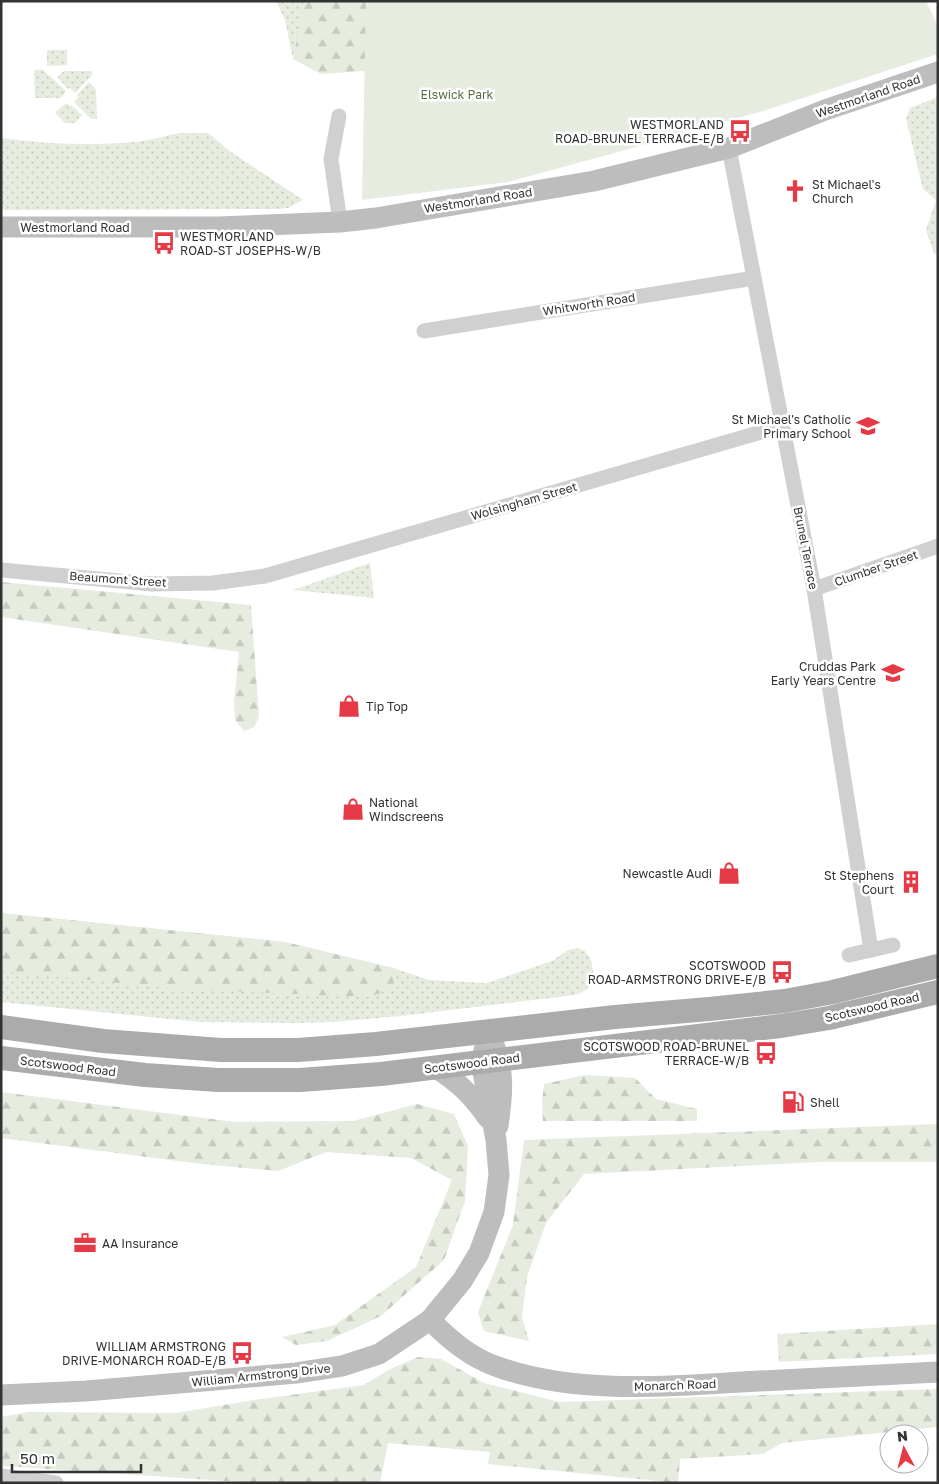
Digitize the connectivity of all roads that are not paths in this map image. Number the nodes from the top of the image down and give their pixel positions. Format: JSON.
{"nodes":[{"id":1,"x":938,"y":72,"type":"edge"},
{"id":2,"x":339,"y":116,"type":"dead end"},
{"id":3,"x":729,"y":148,"type":"junction"},
{"id":4,"x":340,"y":222,"type":"junction"},
{"id":5,"x":1,"y":227,"type":"edge"},
{"id":6,"x":754,"y":278,"type":"junction"},
{"id":7,"x":424,"y":331,"type":"dead end"},
{"id":8,"x":782,"y":426,"type":"junction"},
{"id":9,"x":938,"y":546,"type":"edge"},
{"id":10,"x":1,"y":570,"type":"edge"},
{"id":11,"x":265,"y":576,"type":"joint"},
{"id":12,"x":814,"y":589,"type":"junction"},
{"id":13,"x":893,"y":945,"type":"dead end"},
{"id":14,"x":871,"y":950,"type":"junction"},
{"id":15,"x":848,"y":955,"type":"dead end"},
{"id":16,"x":938,"y":966,"type":"edge"},
{"id":17,"x":938,"y":992,"type":"edge"},
{"id":18,"x":1,"y":1027,"type":"edge"},
{"id":19,"x":489,"y":1031,"type":"junction"},
{"id":20,"x":1,"y":1058,"type":"edge"},
{"id":21,"x":490,"y":1061,"type":"junction"},
{"id":22,"x":436,"y":1068,"type":"junction"},
{"id":23,"x":494,"y":1131,"type":"junction"},
{"id":24,"x":430,"y":1320,"type":"junction"},
{"id":25,"x":938,"y":1372,"type":"edge"},
{"id":26,"x":1,"y":1395,"type":"edge"},
{"id":27,"x":1,"y":1476,"type":"edge"},
{"id":28,"x":56,"y":1483,"type":"edge"}],
"edges":[{"from":1,"to":3,"type":"street","name":"Westmorland Road"},
{"from":2,"to":4,"type":"street"},
{"from":3,"to":4,"type":"street","name":"Westmorland Road"},
{"from":3,"to":6,"type":"street","name":"Brunel Terrace"},
{"from":4,"to":5,"type":"street","name":"Westmorland Road"},
{"from":6,"to":7,"type":"street","name":"Whitworth Road"},
{"from":6,"to":8,"type":"street","name":"Brunel Terrace"},
{"from":8,"to":11,"type":"street","name":"Wolsingham Street"},
{"from":8,"to":12,"type":"street","name":"Brunel Terrace"},
{"from":9,"to":12,"type":"street","name":"Clumber Street"},
{"from":10,"to":11,"type":"street","name":"Beaumont Street"},
{"from":12,"to":14,"type":"street","name":"Brunel Terrace"},
{"from":13,"to":14,"type":"street"},
{"from":14,"to":15,"type":"street"},
{"from":16,"to":19,"type":"main road","name":"Scotswood Road"},
{"from":17,"to":21,"type":"main road","name":"Scotswood Road"},
{"from":18,"to":19,"type":"main road","name":"Scotswood Road"},
{"from":19,"to":21,"type":"street","name":"William Armstrong Drive"},
{"from":20,"to":22,"type":"main road","name":"Scotswood Road"},
{"from":21,"to":22,"type":"main road","name":"Scotswood Road"},
{"from":21,"to":23,"type":"street","name":"William Armstrong Drive"},
{"from":22,"to":23,"type":"street"},
{"from":23,"to":24,"type":"street","name":"William Armstrong Drive"},
{"from":24,"to":25,"type":"street","name":"Monarch Road"},
{"from":24,"to":26,"type":"street","name":"William Armstrong Drive"},
{"from":27,"to":28,"type":"street"}]}
